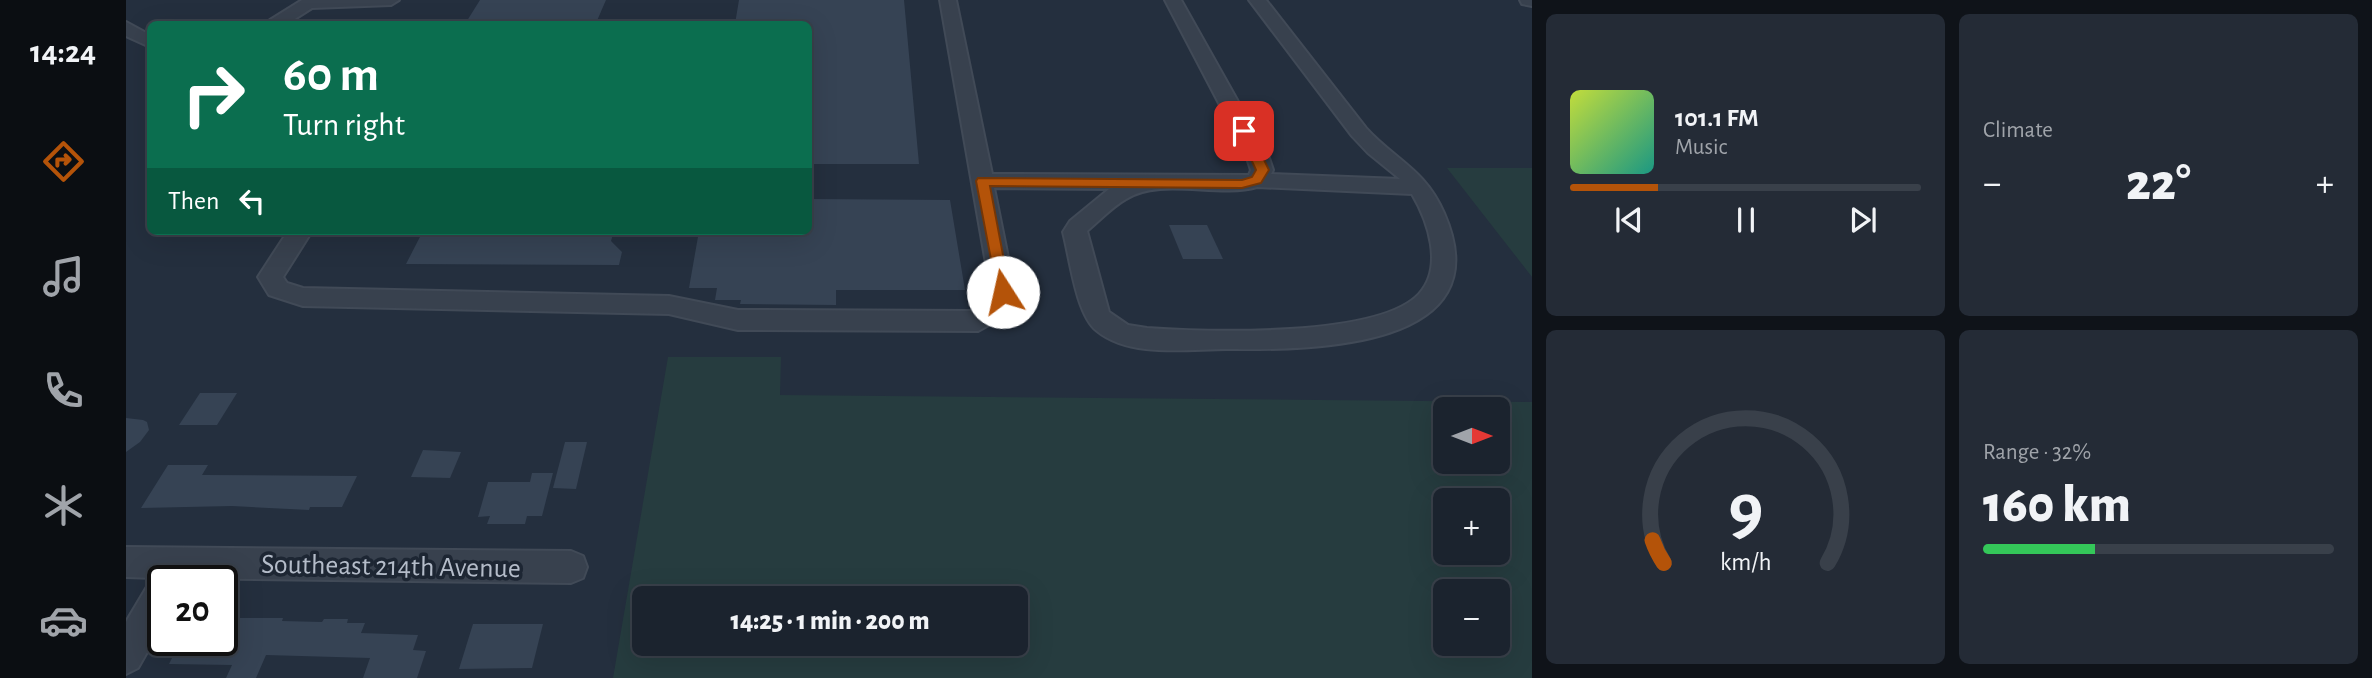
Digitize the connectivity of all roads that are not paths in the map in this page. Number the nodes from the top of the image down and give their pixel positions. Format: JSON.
{"nodes":[{"id":1,"x":391,"y":0,"type":"edge"},
{"id":2,"x":948,"y":0,"type":"edge"},
{"id":3,"x":1173,"y":0,"type":"edge"},
{"id":4,"x":1257,"y":0,"type":"edge"},
{"id":5,"x":312,"y":1,"type":"edge"},
{"id":6,"x":281,"y":21,"type":"edge"},
{"id":7,"x":126,"y":27,"type":"edge"},
{"id":8,"x":147,"y":40,"type":"edge"},
{"id":9,"x":1257,"y":180,"type":"junction"},
{"id":10,"x":983,"y":181,"type":"junction"},
{"id":11,"x":1148,"y":182,"type":"junction"},
{"id":12,"x":1419,"y":187,"type":"junction"},
{"id":13,"x":297,"y":235,"type":"edge"},
{"id":14,"x":126,"y":562,"type":"edge"},
{"id":15,"x":571,"y":567,"type":"dead end"},
{"id":16,"x":147,"y":570,"type":"edge"},
{"id":17,"x":238,"y":576,"type":"edge"},
{"id":18,"x":147,"y":619,"type":"edge"},
{"id":19,"x":126,"y":656,"type":"edge"}],
"edges":[{"from":1,"to":5,"type":"street"},
{"from":2,"to":10,"type":"street"},
{"from":3,"to":9,"type":"street"},
{"from":4,"to":12,"type":"street"},
{"from":5,"to":6,"type":"street"},
{"from":7,"to":8,"type":"street"},
{"from":9,"to":11,"type":"street"},
{"from":9,"to":12,"type":"street"},
{"from":10,"to":11,"type":"street"},
{"from":10,"to":13,"type":"street"},
{"from":11,"to":12,"type":"street"},
{"from":14,"to":16,"type":"street","name":"Southeast 214th Avenue"},
{"from":15,"to":17,"type":"street","name":"Southeast 214th Avenue"},
{"from":18,"to":19,"type":"street"}]}
